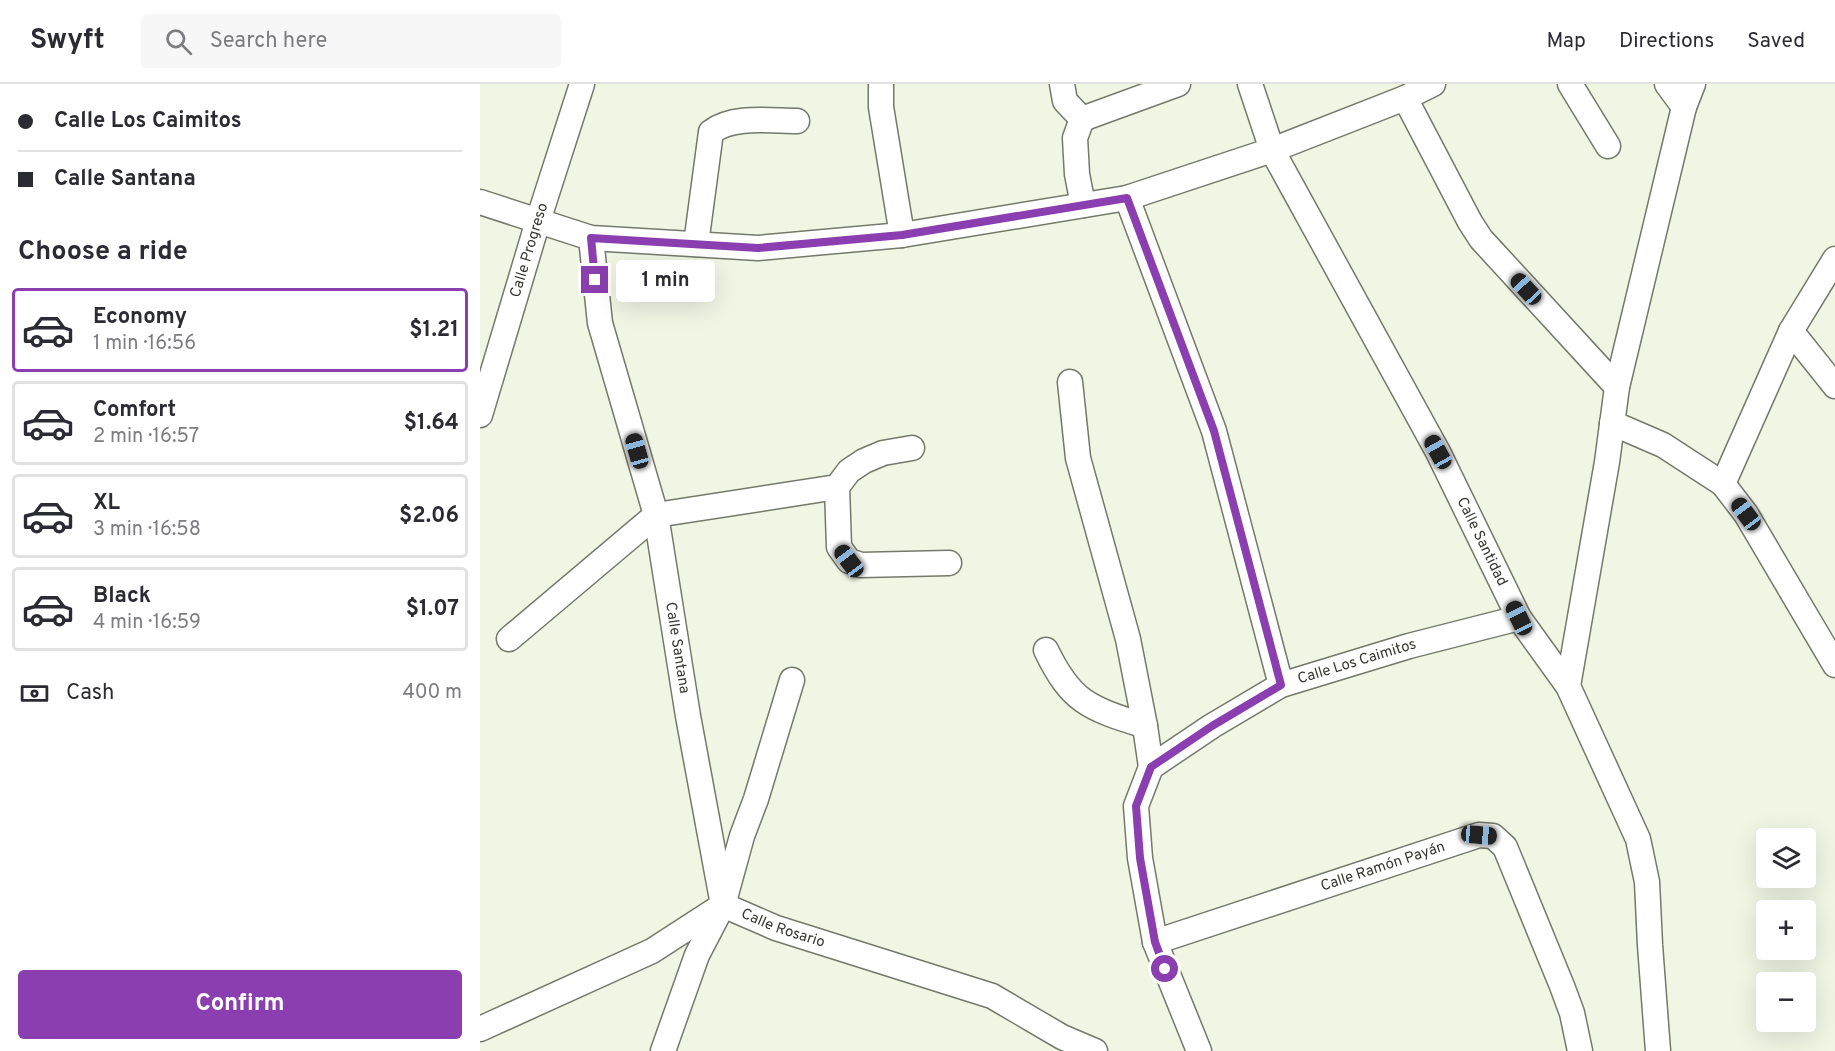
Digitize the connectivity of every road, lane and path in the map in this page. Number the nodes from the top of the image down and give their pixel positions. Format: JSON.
{"nodes":[{"id":1,"x":582,"y":84,"type":"edge"},
{"id":2,"x":881,"y":84,"type":"edge"},
{"id":3,"x":1062,"y":84,"type":"edge"},
{"id":4,"x":1178,"y":84,"type":"edge"},
{"id":5,"x":1250,"y":84,"type":"edge"},
{"id":6,"x":1570,"y":84,"type":"edge"},
{"id":7,"x":1668,"y":84,"type":"edge"},
{"id":8,"x":1693,"y":84,"type":"edge"},
{"id":9,"x":1421,"y":89,"type":"edge"},
{"id":10,"x":1684,"y":107,"type":"junction"},
{"id":11,"x":1082,"y":119,"type":"junction"},
{"id":12,"x":797,"y":121,"type":"dead end"},
{"id":13,"x":1608,"y":146,"type":"dead end"},
{"id":14,"x":1272,"y":150,"type":"junction"},
{"id":15,"x":1127,"y":198,"type":"junction"},
{"id":16,"x":480,"y":202,"type":"edge"},
{"id":17,"x":1083,"y":205,"type":"junction"},
{"id":18,"x":538,"y":221,"type":"junction"},
{"id":19,"x":902,"y":235,"type":"junction"},
{"id":20,"x":591,"y":238,"type":"junction"},
{"id":21,"x":696,"y":244,"type":"junction"},
{"id":22,"x":1835,"y":259,"type":"edge"},
{"id":23,"x":1791,"y":331,"type":"junction"},
{"id":24,"x":1070,"y":382,"type":"dead end"},
{"id":25,"x":1835,"y":386,"type":"edge"},
{"id":26,"x":1617,"y":387,"type":"junction"},
{"id":27,"x":480,"y":415,"type":"edge"},
{"id":28,"x":1612,"y":423,"type":"junction"},
{"id":29,"x":912,"y":448,"type":"dead end"},
{"id":30,"x":1723,"y":484,"type":"junction"},
{"id":31,"x":837,"y":487,"type":"junction"},
{"id":32,"x":656,"y":515,"type":"junction"},
{"id":33,"x":949,"y":563,"type":"dead end"},
{"id":34,"x":1519,"y":618,"type":"junction"},
{"id":35,"x":509,"y":639,"type":"dead end"},
{"id":36,"x":1046,"y":650,"type":"dead end"},
{"id":37,"x":1835,"y":665,"type":"edge"},
{"id":38,"x":792,"y":680,"type":"dead end"},
{"id":39,"x":1281,"y":685,"type":"junction"},
{"id":40,"x":1568,"y":686,"type":"junction"},
{"id":41,"x":1145,"y":726,"type":"junction"},
{"id":42,"x":1151,"y":767,"type":"junction"},
{"id":43,"x":723,"y":905,"type":"junction"},
{"id":44,"x":1155,"y":942,"type":"junction"},
{"id":45,"x":480,"y":1029,"type":"edge"},
{"id":46,"x":1063,"y":1044,"type":"edge"},
{"id":47,"x":663,"y":1051,"type":"edge"},
{"id":48,"x":1095,"y":1051,"type":"edge"},
{"id":49,"x":1199,"y":1051,"type":"edge"},
{"id":50,"x":1580,"y":1051,"type":"edge"},
{"id":51,"x":1658,"y":1051,"type":"edge"}],
"edges":[{"from":1,"to":18,"type":"street","name":"Calle Progreso"},
{"from":2,"to":19,"type":"street"},
{"from":3,"to":11,"type":"street"},
{"from":4,"to":11,"type":"street"},
{"from":5,"to":14,"type":"street","name":"Calle Santidad"},
{"from":6,"to":13,"type":"street"},
{"from":7,"to":10,"type":"street"},
{"from":8,"to":10,"type":"street"},
{"from":9,"to":14,"type":"street"},
{"from":9,"to":26,"type":"street"},
{"from":10,"to":26,"type":"street"},
{"from":11,"to":17,"type":"street"},
{"from":12,"to":21,"type":"street"},
{"from":14,"to":15,"type":"street"},
{"from":14,"to":34,"type":"street","name":"Calle Santidad"},
{"from":15,"to":17,"type":"street"},
{"from":15,"to":39,"type":"street"},
{"from":16,"to":18,"type":"street"},
{"from":17,"to":19,"type":"street"},
{"from":18,"to":20,"type":"street"},
{"from":18,"to":27,"type":"street","name":"Calle Progreso"},
{"from":19,"to":21,"type":"street"},
{"from":20,"to":21,"type":"street"},
{"from":20,"to":32,"type":"street","name":"Calle Santana"},
{"from":22,"to":23,"type":"street"},
{"from":23,"to":25,"type":"street"},
{"from":23,"to":30,"type":"street"},
{"from":24,"to":41,"type":"street"},
{"from":26,"to":28,"type":"street"},
{"from":28,"to":30,"type":"street"},
{"from":28,"to":40,"type":"street"},
{"from":29,"to":31,"type":"street"},
{"from":30,"to":37,"type":"street"},
{"from":31,"to":32,"type":"street"},
{"from":31,"to":33,"type":"street"},
{"from":32,"to":35,"type":"street"},
{"from":32,"to":43,"type":"street","name":"Calle Santana"},
{"from":34,"to":39,"type":"street","name":"Calle Los Caimitos"},
{"from":34,"to":40,"type":"street","name":"Calle Santidad"},
{"from":36,"to":41,"type":"street"},
{"from":38,"to":43,"type":"street"},
{"from":39,"to":42,"type":"street","name":"Calle Los Caimitos"},
{"from":40,"to":51,"type":"street","name":"Calle Santidad"},
{"from":41,"to":42,"type":"street"},
{"from":42,"to":44,"type":"street"},
{"from":43,"to":45,"type":"street","name":"Calle Rosario"},
{"from":43,"to":46,"type":"street","name":"Calle Rosario"},
{"from":43,"to":47,"type":"street"},
{"from":44,"to":49,"type":"street"},
{"from":44,"to":50,"type":"street","name":"Calle Ramón Payán"},
{"from":46,"to":48,"type":"street","name":"Calle Rosario"}]}
